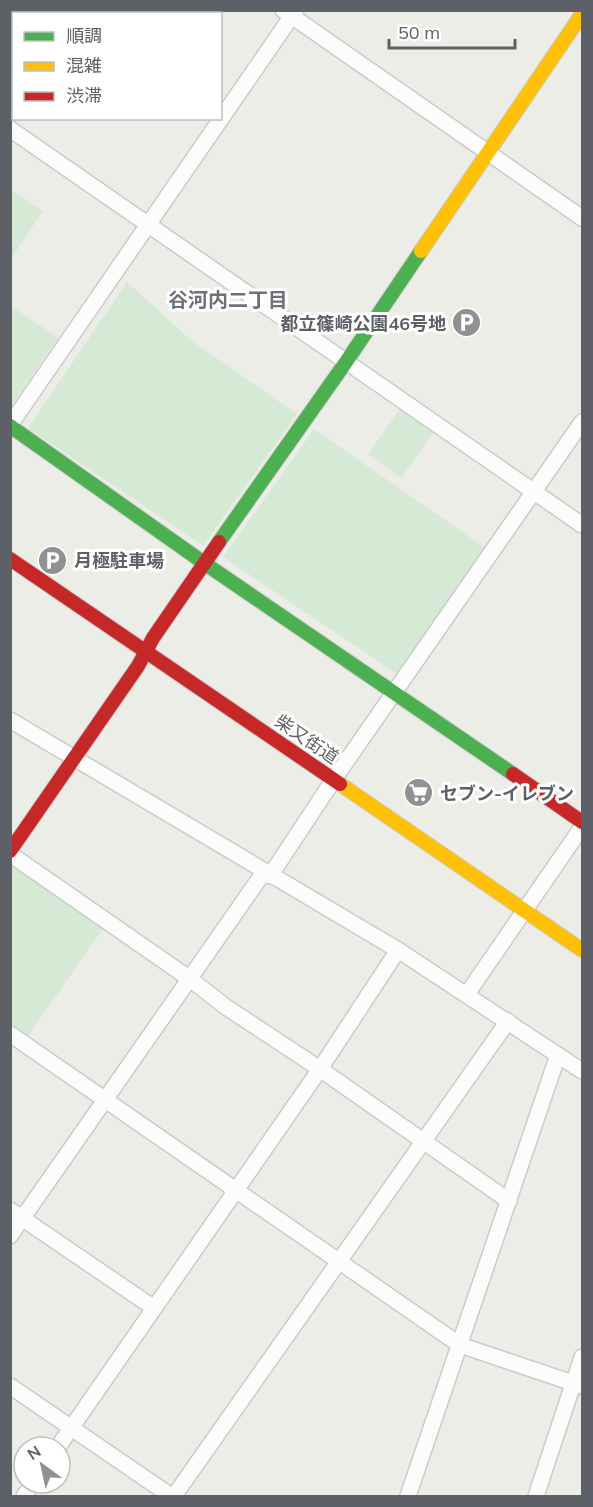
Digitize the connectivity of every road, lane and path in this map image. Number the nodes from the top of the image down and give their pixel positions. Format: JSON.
{"nodes":[{"id":1,"x":290,"y":13,"type":"edge"},
{"id":2,"x":582,"y":14,"type":"edge"},
{"id":3,"x":222,"y":115,"type":"edge"},
{"id":4,"x":219,"y":120,"type":"edge"},
{"id":5,"x":10,"y":129,"type":"edge"},
{"id":6,"x":488,"y":153,"type":"junction"},
{"id":7,"x":582,"y":218,"type":"edge"},
{"id":8,"x":148,"y":226,"type":"junction"},
{"id":9,"x":346,"y":362,"type":"junction"},
{"id":10,"x":582,"y":422,"type":"edge"},
{"id":11,"x":10,"y":426,"type":"edge"},
{"id":12,"x":534,"y":492,"type":"junction"},
{"id":13,"x":582,"y":525,"type":"edge"},
{"id":14,"x":10,"y":559,"type":"edge"},
{"id":15,"x":204,"y":563,"type":"junction"},
{"id":16,"x":146,"y":651,"type":"junction"},
{"id":17,"x":394,"y":693,"type":"junction"},
{"id":18,"x":10,"y":720,"type":"edge"},
{"id":19,"x":75,"y":757,"type":"junction"},
{"id":20,"x":334,"y":779,"type":"junction"},
{"id":21,"x":582,"y":822,"type":"edge"},
{"id":22,"x":582,"y":827,"type":"edge"},
{"id":23,"x":10,"y":853,"type":"edge"},
{"id":24,"x":267,"y":874,"type":"junction"},
{"id":25,"x":524,"y":910,"type":"junction"},
{"id":26,"x":398,"y":950,"type":"junction"},
{"id":27,"x":582,"y":950,"type":"edge"},
{"id":28,"x":190,"y":980,"type":"junction"},
{"id":29,"x":467,"y":994,"type":"junction"},
{"id":30,"x":508,"y":1021,"type":"junction"},
{"id":31,"x":10,"y":1034,"type":"edge"},
{"id":32,"x":558,"y":1055,"type":"junction"},
{"id":33,"x":320,"y":1070,"type":"junction"},
{"id":34,"x":582,"y":1071,"type":"edge"},
{"id":35,"x":105,"y":1100,"type":"junction"},
{"id":36,"x":423,"y":1142,"type":"junction"},
{"id":37,"x":236,"y":1190,"type":"junction"},
{"id":38,"x":508,"y":1202,"type":"junction"},
{"id":39,"x":16,"y":1215,"type":"edge"},
{"id":40,"x":10,"y":1236,"type":"edge"},
{"id":41,"x":339,"y":1261,"type":"junction"},
{"id":42,"x":154,"y":1308,"type":"junction"},
{"id":43,"x":460,"y":1345,"type":"junction"},
{"id":44,"x":582,"y":1357,"type":"edge"},
{"id":45,"x":578,"y":1384,"type":"edge"},
{"id":46,"x":10,"y":1386,"type":"edge"},
{"id":47,"x":72,"y":1428,"type":"junction"},
{"id":48,"x":67,"y":1435,"type":"edge"},
{"id":49,"x":172,"y":1497,"type":"edge"},
{"id":50,"x":408,"y":1497,"type":"edge"},
{"id":51,"x":536,"y":1497,"type":"edge"}],
"edges":[{"from":1,"to":3,"type":"street"},
{"from":1,"to":6,"type":"street"},
{"from":2,"to":6,"type":"street"},
{"from":4,"to":8,"type":"street"},
{"from":5,"to":8,"type":"street"},
{"from":6,"to":7,"type":"street"},
{"from":6,"to":9,"type":"street"},
{"from":8,"to":9,"type":"street"},
{"from":8,"to":11,"type":"street"},
{"from":9,"to":12,"type":"street"},
{"from":9,"to":15,"type":"street"},
{"from":10,"to":12,"type":"street"},
{"from":11,"to":15,"type":"street"},
{"from":12,"to":13,"type":"street"},
{"from":12,"to":17,"type":"street"},
{"from":14,"to":16,"type":"street","name":"柴又街道"},
{"from":15,"to":16,"type":"street"},
{"from":15,"to":17,"type":"street"},
{"from":16,"to":19,"type":"street"},
{"from":16,"to":20,"type":"street","name":"柴又街道"},
{"from":17,"to":20,"type":"street"},
{"from":17,"to":21,"type":"street"},
{"from":18,"to":19,"type":"street"},
{"from":19,"to":23,"type":"street"},
{"from":19,"to":24,"type":"street"},
{"from":20,"to":24,"type":"street"},
{"from":20,"to":25,"type":"street","name":"柴又街道"},
{"from":22,"to":25,"type":"street"},
{"from":23,"to":28,"type":"street"},
{"from":24,"to":26,"type":"street"},
{"from":24,"to":28,"type":"street"},
{"from":25,"to":27,"type":"street","name":"柴又街道"},
{"from":25,"to":29,"type":"street"},
{"from":26,"to":29,"type":"street"},
{"from":26,"to":33,"type":"street"},
{"from":28,"to":33,"type":"street"},
{"from":28,"to":35,"type":"street"},
{"from":29,"to":30,"type":"street"},
{"from":30,"to":32,"type":"street"},
{"from":30,"to":36,"type":"street"},
{"from":31,"to":35,"type":"street"},
{"from":32,"to":34,"type":"street"},
{"from":32,"to":38,"type":"street"},
{"from":33,"to":36,"type":"street"},
{"from":33,"to":37,"type":"street"},
{"from":35,"to":37,"type":"street"},
{"from":35,"to":39,"type":"street"},
{"from":36,"to":38,"type":"street"},
{"from":36,"to":41,"type":"street"},
{"from":37,"to":41,"type":"street"},
{"from":37,"to":42,"type":"street"},
{"from":38,"to":43,"type":"street"},
{"from":39,"to":40,"type":"street"},
{"from":39,"to":42,"type":"street"},
{"from":41,"to":43,"type":"street"},
{"from":41,"to":49,"type":"street"},
{"from":42,"to":47,"type":"street"},
{"from":43,"to":45,"type":"street"},
{"from":43,"to":50,"type":"street"},
{"from":44,"to":45,"type":"street"},
{"from":45,"to":51,"type":"street"},
{"from":46,"to":47,"type":"street"},
{"from":47,"to":48,"type":"street"},
{"from":47,"to":49,"type":"street"}]}
